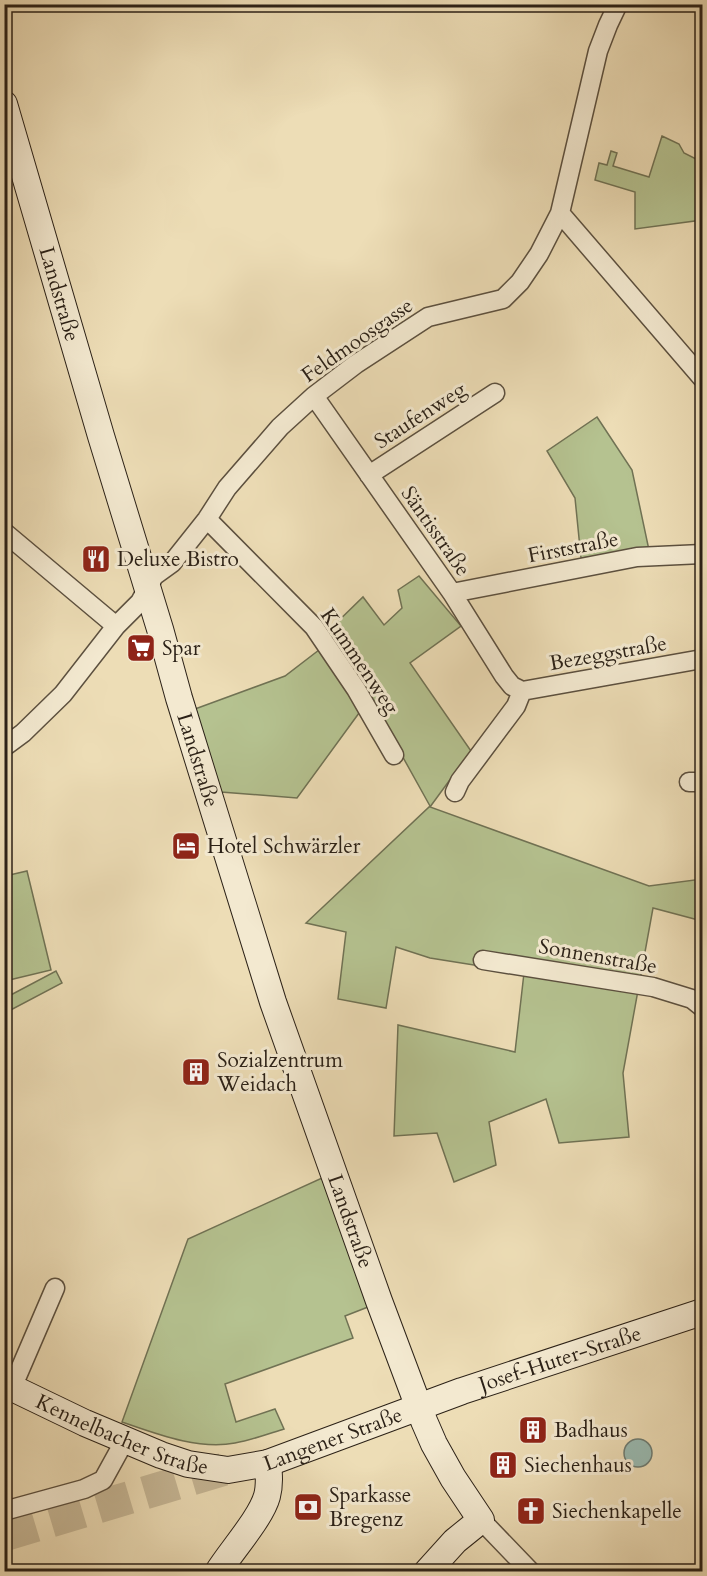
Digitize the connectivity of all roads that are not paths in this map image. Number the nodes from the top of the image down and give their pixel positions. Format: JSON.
{"nodes":[{"id":1,"x":618,"y":4,"type":"edge"},
{"id":2,"x":4,"y":104,"type":"edge"},
{"id":3,"x":560,"y":213,"type":"junction"},
{"id":4,"x":702,"y":378,"type":"edge"},
{"id":5,"x":495,"y":393,"type":"dead end"},
{"id":6,"x":314,"y":396,"type":"junction"},
{"id":7,"x":369,"y":475,"type":"junction"},
{"id":8,"x":207,"y":519,"type":"junction"},
{"id":9,"x":4,"y":532,"type":"edge"},
{"id":10,"x":702,"y":554,"type":"edge"},
{"id":11,"x":147,"y":590,"type":"junction"},
{"id":12,"x":452,"y":593,"type":"junction"},
{"id":13,"x":116,"y":626,"type":"junction"},
{"id":14,"x":702,"y":659,"type":"edge"},
{"id":15,"x":522,"y":691,"type":"junction"},
{"id":16,"x":4,"y":747,"type":"edge"},
{"id":17,"x":394,"y":755,"type":"dead end"},
{"id":18,"x":455,"y":792,"type":"dead end"},
{"id":19,"x":483,"y":960,"type":"dead end"},
{"id":20,"x":702,"y":1007,"type":"edge"},
{"id":21,"x":55,"y":1288,"type":"dead end"},
{"id":22,"x":702,"y":1312,"type":"edge"},
{"id":23,"x":8,"y":1386,"type":"edge"},
{"id":24,"x":420,"y":1407,"type":"junction"},
{"id":25,"x":125,"y":1440,"type":"junction"},
{"id":26,"x":257,"y":1465,"type":"junction"},
{"id":27,"x":7,"y":1510,"type":"edge"},
{"id":28,"x":481,"y":1520,"type":"junction"},
{"id":29,"x":218,"y":1572,"type":"edge"},
{"id":30,"x":427,"y":1572,"type":"edge"},
{"id":31,"x":531,"y":1572,"type":"edge"}],
"edges":[{"from":1,"to":3,"type":"street","name":"Feldmoosgasse"},
{"from":2,"to":11,"type":"street","name":"Landstraße"},
{"from":3,"to":4,"type":"street"},
{"from":3,"to":6,"type":"street","name":"Feldmoosgasse"},
{"from":5,"to":7,"type":"street","name":"Staufenweg"},
{"from":6,"to":7,"type":"street","name":"Säntisstraße"},
{"from":6,"to":8,"type":"street","name":"Feldmoosgasse"},
{"from":7,"to":12,"type":"street","name":"Säntisstraße"},
{"from":8,"to":11,"type":"street","name":"Feldmoosgasse"},
{"from":8,"to":17,"type":"street","name":"Kummenweg"},
{"from":9,"to":13,"type":"street"},
{"from":10,"to":12,"type":"street","name":"Firststraße"},
{"from":11,"to":13,"type":"street","name":"Feldmoosgasse"},
{"from":11,"to":24,"type":"street","name":"Landstraße"},
{"from":12,"to":15,"type":"street","name":"Säntisstraße"},
{"from":13,"to":16,"type":"street","name":"Feldmoosgasse"},
{"from":14,"to":15,"type":"street","name":"Bezeggstraße"},
{"from":15,"to":18,"type":"street"},
{"from":19,"to":20,"type":"street","name":"Sonnenstraße"},
{"from":21,"to":23,"type":"street"},
{"from":22,"to":24,"type":"street","name":"Josef-Huter-Straße"},
{"from":23,"to":25,"type":"street","name":"Kennelbacher Straße"},
{"from":24,"to":26,"type":"street","name":"Langener Straße"},
{"from":24,"to":28,"type":"street","name":"Landstraße"},
{"from":25,"to":26,"type":"street","name":"Kennelbacher Straße"},
{"from":25,"to":27,"type":"street"},
{"from":26,"to":29,"type":"street"},
{"from":28,"to":30,"type":"street"},
{"from":28,"to":31,"type":"street"}]}
